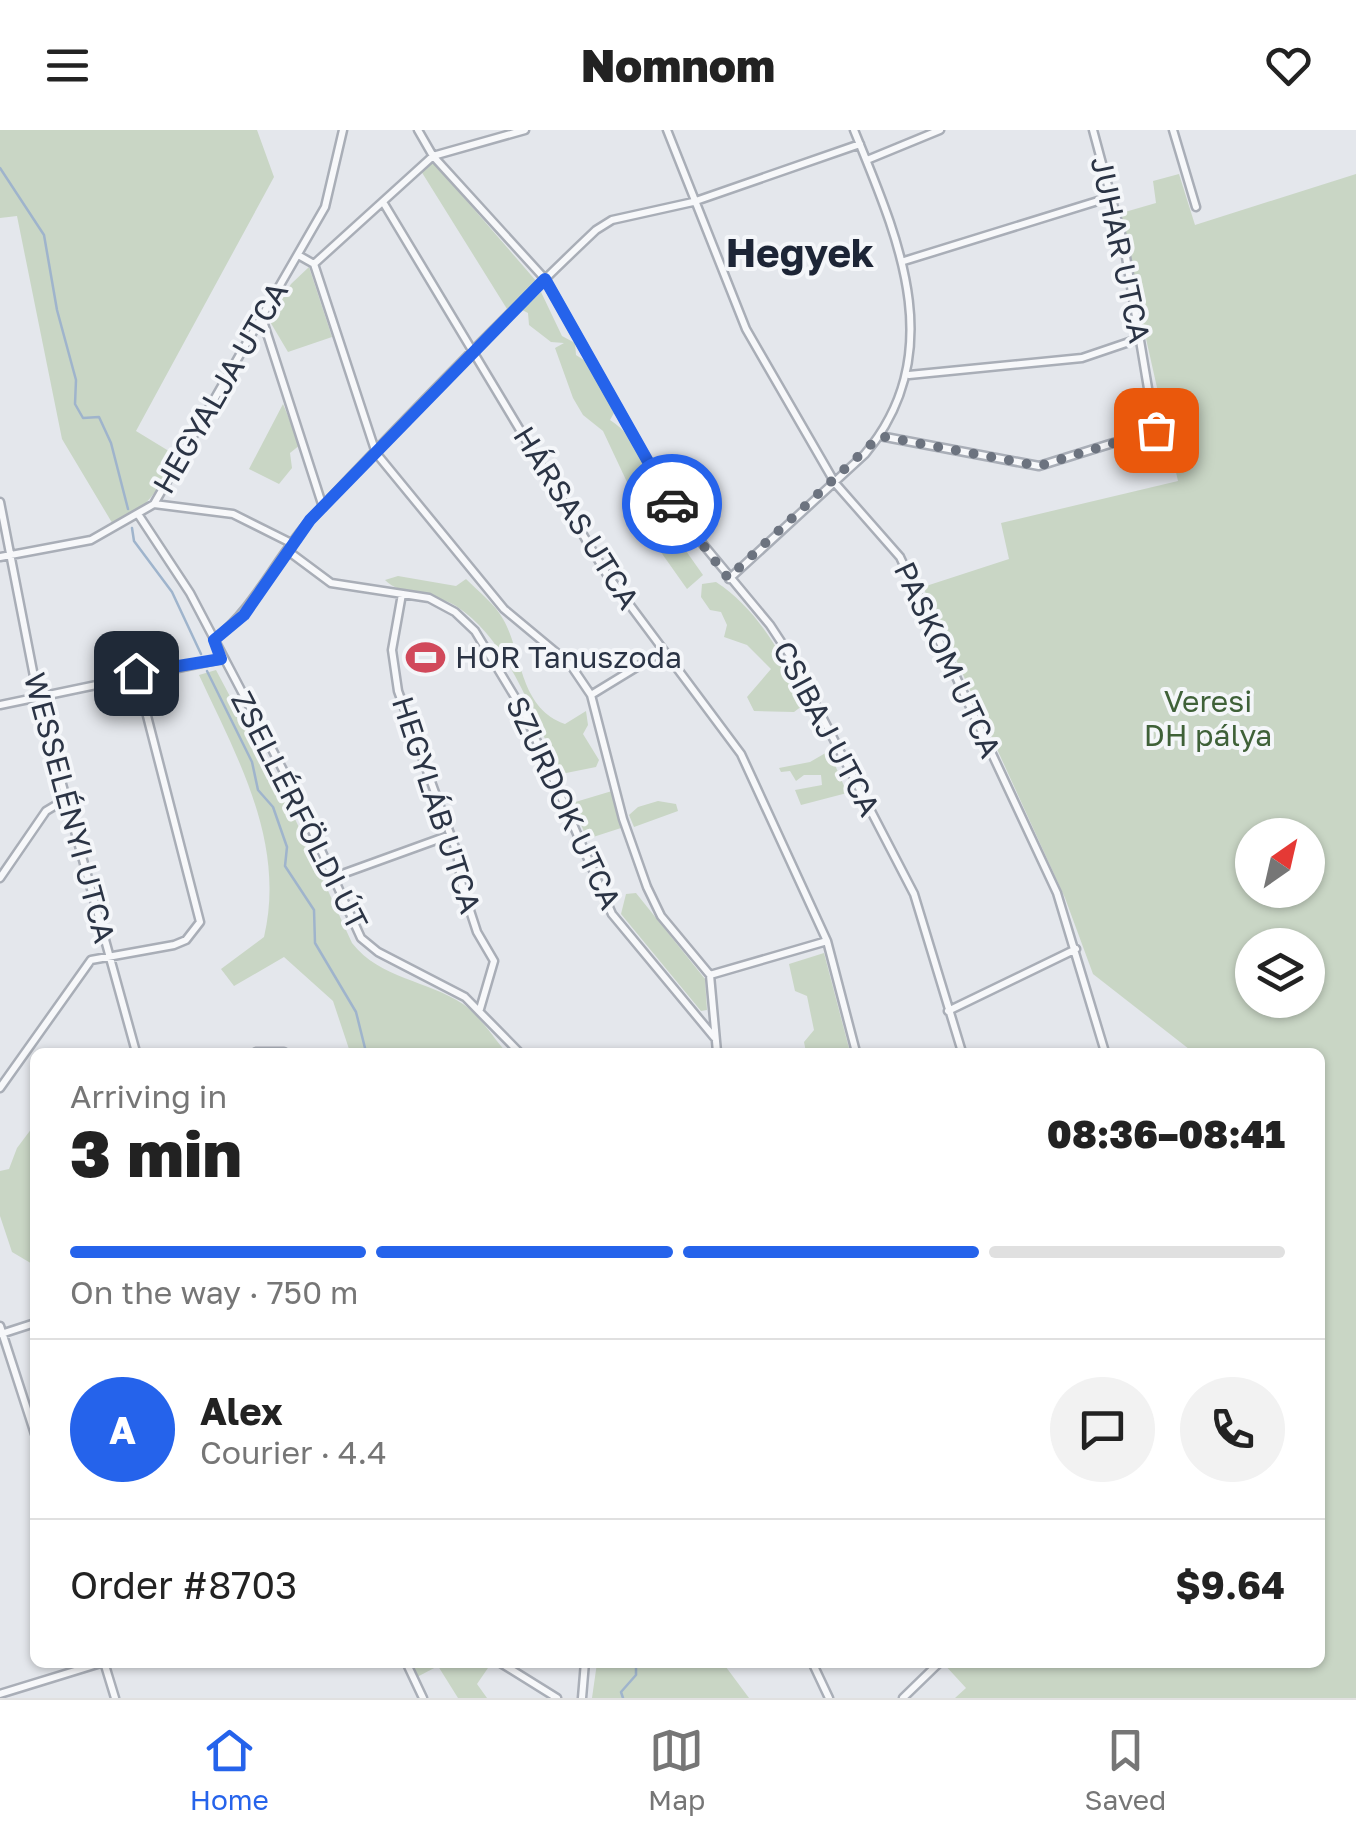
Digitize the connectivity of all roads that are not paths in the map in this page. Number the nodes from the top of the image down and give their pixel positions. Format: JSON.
{"nodes":[{"id":1,"x":343,"y":130,"type":"edge"},
{"id":2,"x":418,"y":130,"type":"edge"},
{"id":3,"x":526,"y":130,"type":"edge"},
{"id":4,"x":667,"y":130,"type":"edge"},
{"id":5,"x":854,"y":130,"type":"edge"},
{"id":6,"x":940,"y":130,"type":"edge"},
{"id":7,"x":1094,"y":130,"type":"edge"},
{"id":8,"x":1173,"y":130,"type":"edge"},
{"id":9,"x":860,"y":144,"type":"junction"},
{"id":10,"x":433,"y":156,"type":"junction"},
{"id":11,"x":867,"y":160,"type":"junction"},
{"id":12,"x":1114,"y":196,"type":"junction"},
{"id":13,"x":383,"y":202,"type":"junction"},
{"id":14,"x":693,"y":202,"type":"junction"},
{"id":15,"x":1196,"y":207,"type":"dead end"},
{"id":16,"x":298,"y":254,"type":"junction"},
{"id":17,"x":904,"y":260,"type":"junction"},
{"id":18,"x":314,"y":264,"type":"junction"},
{"id":19,"x":545,"y":279,"type":"junction"},
{"id":20,"x":262,"y":318,"type":"junction"},
{"id":21,"x":1138,"y":339,"type":"junction"},
{"id":22,"x":472,"y":350,"type":"junction"},
{"id":23,"x":908,"y":375,"type":"junction"},
{"id":24,"x":880,"y":436,"type":"junction"},
{"id":25,"x":376,"y":453,"type":"junction"},
{"id":26,"x":836,"y":483,"type":"junction"},
{"id":27,"x":0,"y":502,"type":"edge"},
{"id":28,"x":154,"y":504,"type":"junction"},
{"id":29,"x":323,"y":508,"type":"junction"},
{"id":30,"x":138,"y":514,"type":"junction"},
{"id":31,"x":290,"y":547,"type":"junction"},
{"id":32,"x":11,"y":557,"type":"junction"},
{"id":33,"x":0,"y":558,"type":"edge"},
{"id":34,"x":728,"y":578,"type":"junction"},
{"id":35,"x":402,"y":594,"type":"junction"},
{"id":36,"x":214,"y":640,"type":"junction"},
{"id":37,"x":662,"y":652,"type":"junction"},
{"id":38,"x":221,"y":659,"type":"junction"},
{"id":39,"x":136,"y":673,"type":"junction"},
{"id":40,"x":592,"y":695,"type":"junction"},
{"id":41,"x":38,"y":697,"type":"junction"},
{"id":42,"x":0,"y":705,"type":"edge"},
{"id":43,"x":66,"y":799,"type":"junction"},
{"id":44,"x":450,"y":835,"type":"junction"},
{"id":45,"x":334,"y":877,"type":"junction"},
{"id":46,"x":0,"y":878,"type":"edge"},
{"id":47,"x":828,"y":942,"type":"junction"},
{"id":48,"x":1076,"y":949,"type":"junction"},
{"id":49,"x":107,"y":955,"type":"junction"},
{"id":50,"x":710,"y":975,"type":"junction"},
{"id":51,"x":480,"y":1009,"type":"junction"},
{"id":52,"x":948,"y":1011,"type":"junction"},
{"id":53,"x":716,"y":1039,"type":"junction"},
{"id":54,"x":135,"y":1048,"type":"edge"},
{"id":55,"x":515,"y":1048,"type":"edge"},
{"id":56,"x":717,"y":1048,"type":"edge"},
{"id":57,"x":855,"y":1048,"type":"edge"},
{"id":58,"x":961,"y":1048,"type":"edge"},
{"id":59,"x":1104,"y":1048,"type":"edge"},
{"id":60,"x":0,"y":1088,"type":"edge"},
{"id":61,"x":30,"y":1324,"type":"edge"},
{"id":62,"x":1,"y":1331,"type":"edge"},
{"id":63,"x":30,"y":1419,"type":"edge"},
{"id":64,"x":84,"y":1668,"type":"edge"},
{"id":65,"x":106,"y":1668,"type":"edge"},
{"id":66,"x":409,"y":1668,"type":"edge"},
{"id":67,"x":509,"y":1668,"type":"edge"},
{"id":68,"x":584,"y":1668,"type":"edge"},
{"id":69,"x":815,"y":1668,"type":"edge"},
{"id":70,"x":934,"y":1668,"type":"edge"},
{"id":71,"x":0,"y":1694,"type":"edge"},
{"id":72,"x":115,"y":1698,"type":"edge"},
{"id":73,"x":423,"y":1698,"type":"edge"},
{"id":74,"x":558,"y":1698,"type":"edge"},
{"id":75,"x":582,"y":1698,"type":"edge"},
{"id":76,"x":829,"y":1698,"type":"edge"},
{"id":77,"x":903,"y":1698,"type":"edge"}],
"edges":[{"from":1,"to":16,"type":"street","name":"HEGYALJA UTCA"},
{"from":2,"to":10,"type":"street","name":"CSIBAJ UTCA"},
{"from":3,"to":10,"type":"street"},
{"from":4,"to":14,"type":"street","name":"PASKOM UTCA"},
{"from":5,"to":9,"type":"street"},
{"from":6,"to":11,"type":"street"},
{"from":7,"to":12,"type":"street","name":"JUHAR UTCA"},
{"from":8,"to":15,"type":"street"},
{"from":9,"to":11,"type":"street"},
{"from":9,"to":14,"type":"street"},
{"from":10,"to":13,"type":"street"},
{"from":10,"to":19,"type":"street","name":"CSIBAJ UTCA"},
{"from":11,"to":17,"type":"street"},
{"from":12,"to":17,"type":"street"},
{"from":12,"to":21,"type":"street","name":"JUHAR UTCA"},
{"from":13,"to":18,"type":"street"},
{"from":13,"to":22,"type":"street","name":"HÁRSAS UTCA"},
{"from":14,"to":19,"type":"street"},
{"from":14,"to":26,"type":"street","name":"PASKOM UTCA"},
{"from":16,"to":18,"type":"street"},
{"from":16,"to":20,"type":"street","name":"HEGYALJA UTCA"},
{"from":17,"to":23,"type":"street"},
{"from":18,"to":25,"type":"street"},
{"from":19,"to":22,"type":"street"},
{"from":19,"to":34,"type":"street","name":"CSIBAJ UTCA"},
{"from":20,"to":28,"type":"street","name":"HEGYALJA UTCA"},
{"from":20,"to":29,"type":"street"},
{"from":21,"to":23,"type":"street"},
{"from":21,"to":24,"type":"street","name":"JUHAR UTCA"},
{"from":22,"to":25,"type":"street"},
{"from":22,"to":37,"type":"street","name":"HÁRSAS UTCA"},
{"from":23,"to":24,"type":"street"},
{"from":24,"to":26,"type":"street"},
{"from":25,"to":29,"type":"street"},
{"from":25,"to":40,"type":"street"},
{"from":26,"to":34,"type":"street"},
{"from":26,"to":48,"type":"street","name":"PASKOM UTCA"},
{"from":27,"to":32,"type":"street","name":"WESSELÉNYI UTCA"},
{"from":28,"to":30,"type":"street","name":"HEGYALJA UTCA"},
{"from":28,"to":31,"type":"street","name":"SZURDOK UTCA"},
{"from":29,"to":31,"type":"street"},
{"from":30,"to":32,"type":"street","name":"HEGYALJA UTCA"},
{"from":30,"to":36,"type":"street","name":"ZSELLÉRFÖLDI ÚT"},
{"from":31,"to":35,"type":"street","name":"SZURDOK UTCA"},
{"from":31,"to":36,"type":"street"},
{"from":32,"to":33,"type":"street","name":"HEGYALJA UTCA"},
{"from":32,"to":41,"type":"street","name":"WESSELÉNYI UTCA"},
{"from":34,"to":52,"type":"street","name":"CSIBAJ UTCA"},
{"from":35,"to":44,"type":"street","name":"HEGYLÁB UTCA"},
{"from":35,"to":53,"type":"street","name":"SZURDOK UTCA"},
{"from":36,"to":38,"type":"street","name":"ZSELLÉRFÖLDI ÚT"},
{"from":37,"to":40,"type":"street"},
{"from":37,"to":47,"type":"street","name":"HÁRSAS UTCA"},
{"from":38,"to":39,"type":"street"},
{"from":38,"to":45,"type":"street","name":"ZSELLÉRFÖLDI ÚT"},
{"from":39,"to":41,"type":"street"},
{"from":39,"to":49,"type":"street"},
{"from":40,"to":50,"type":"street"},
{"from":41,"to":42,"type":"street"},
{"from":41,"to":43,"type":"street","name":"WESSELÉNYI UTCA"},
{"from":43,"to":46,"type":"street"},
{"from":43,"to":49,"type":"street","name":"WESSELÉNYI UTCA"},
{"from":44,"to":45,"type":"street"},
{"from":44,"to":51,"type":"street","name":"HEGYLÁB UTCA"},
{"from":45,"to":51,"type":"street","name":"ZSELLÉRFÖLDI ÚT"},
{"from":47,"to":50,"type":"street"},
{"from":47,"to":57,"type":"street","name":"HÁRSAS UTCA"},
{"from":48,"to":52,"type":"street"},
{"from":48,"to":59,"type":"street","name":"PASKOM UTCA"},
{"from":49,"to":54,"type":"street","name":"WESSELÉNYI UTCA"},
{"from":49,"to":60,"type":"street"},
{"from":50,"to":53,"type":"street"},
{"from":51,"to":55,"type":"street","name":"ZSELLÉRFÖLDI ÚT"},
{"from":52,"to":58,"type":"street","name":"CSIBAJ UTCA"},
{"from":53,"to":56,"type":"street"},
{"from":61,"to":62,"type":"street"},
{"from":62,"to":63,"type":"street"},
{"from":64,"to":71,"type":"street"},
{"from":65,"to":72,"type":"street"},
{"from":66,"to":73,"type":"street"},
{"from":67,"to":74,"type":"street"},
{"from":68,"to":75,"type":"street"},
{"from":69,"to":76,"type":"street"},
{"from":70,"to":77,"type":"street"}]}
